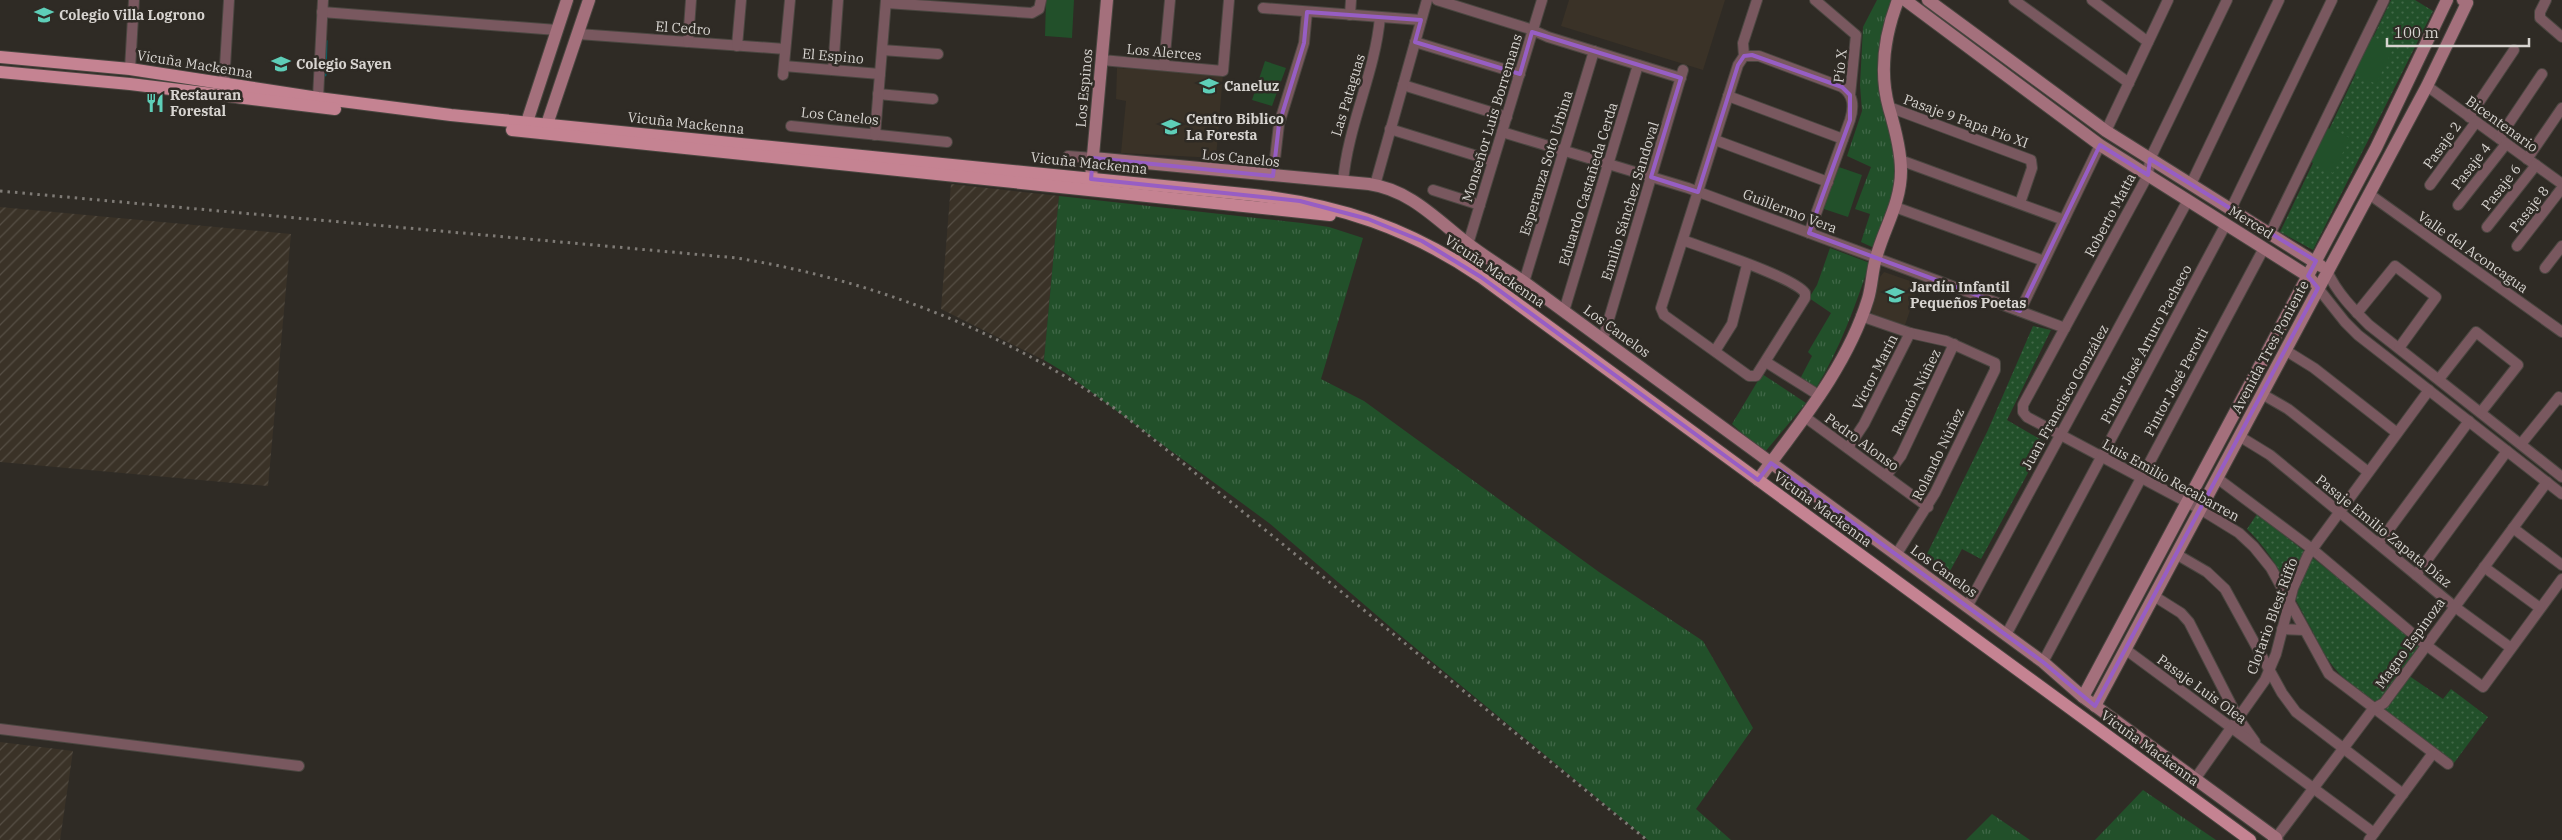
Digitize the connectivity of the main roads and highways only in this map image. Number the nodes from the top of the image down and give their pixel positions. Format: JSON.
{"nodes":[{"id":1,"x":0,"y":57,"type":"edge"},
{"id":2,"x":0,"y":72,"type":"edge"},
{"id":3,"x":525,"y":127,"type":"junction"},
{"id":4,"x":2250,"y":840,"type":"edge"}],
"edges":[{"from":1,"to":3,"type":"main road","name":"Vicuña Mackenna"},
{"from":2,"to":3,"type":"main road","name":"Vicuña Mackenna"},
{"from":3,"to":4,"type":"main road","name":"Vicuña Mackenna"}]}
